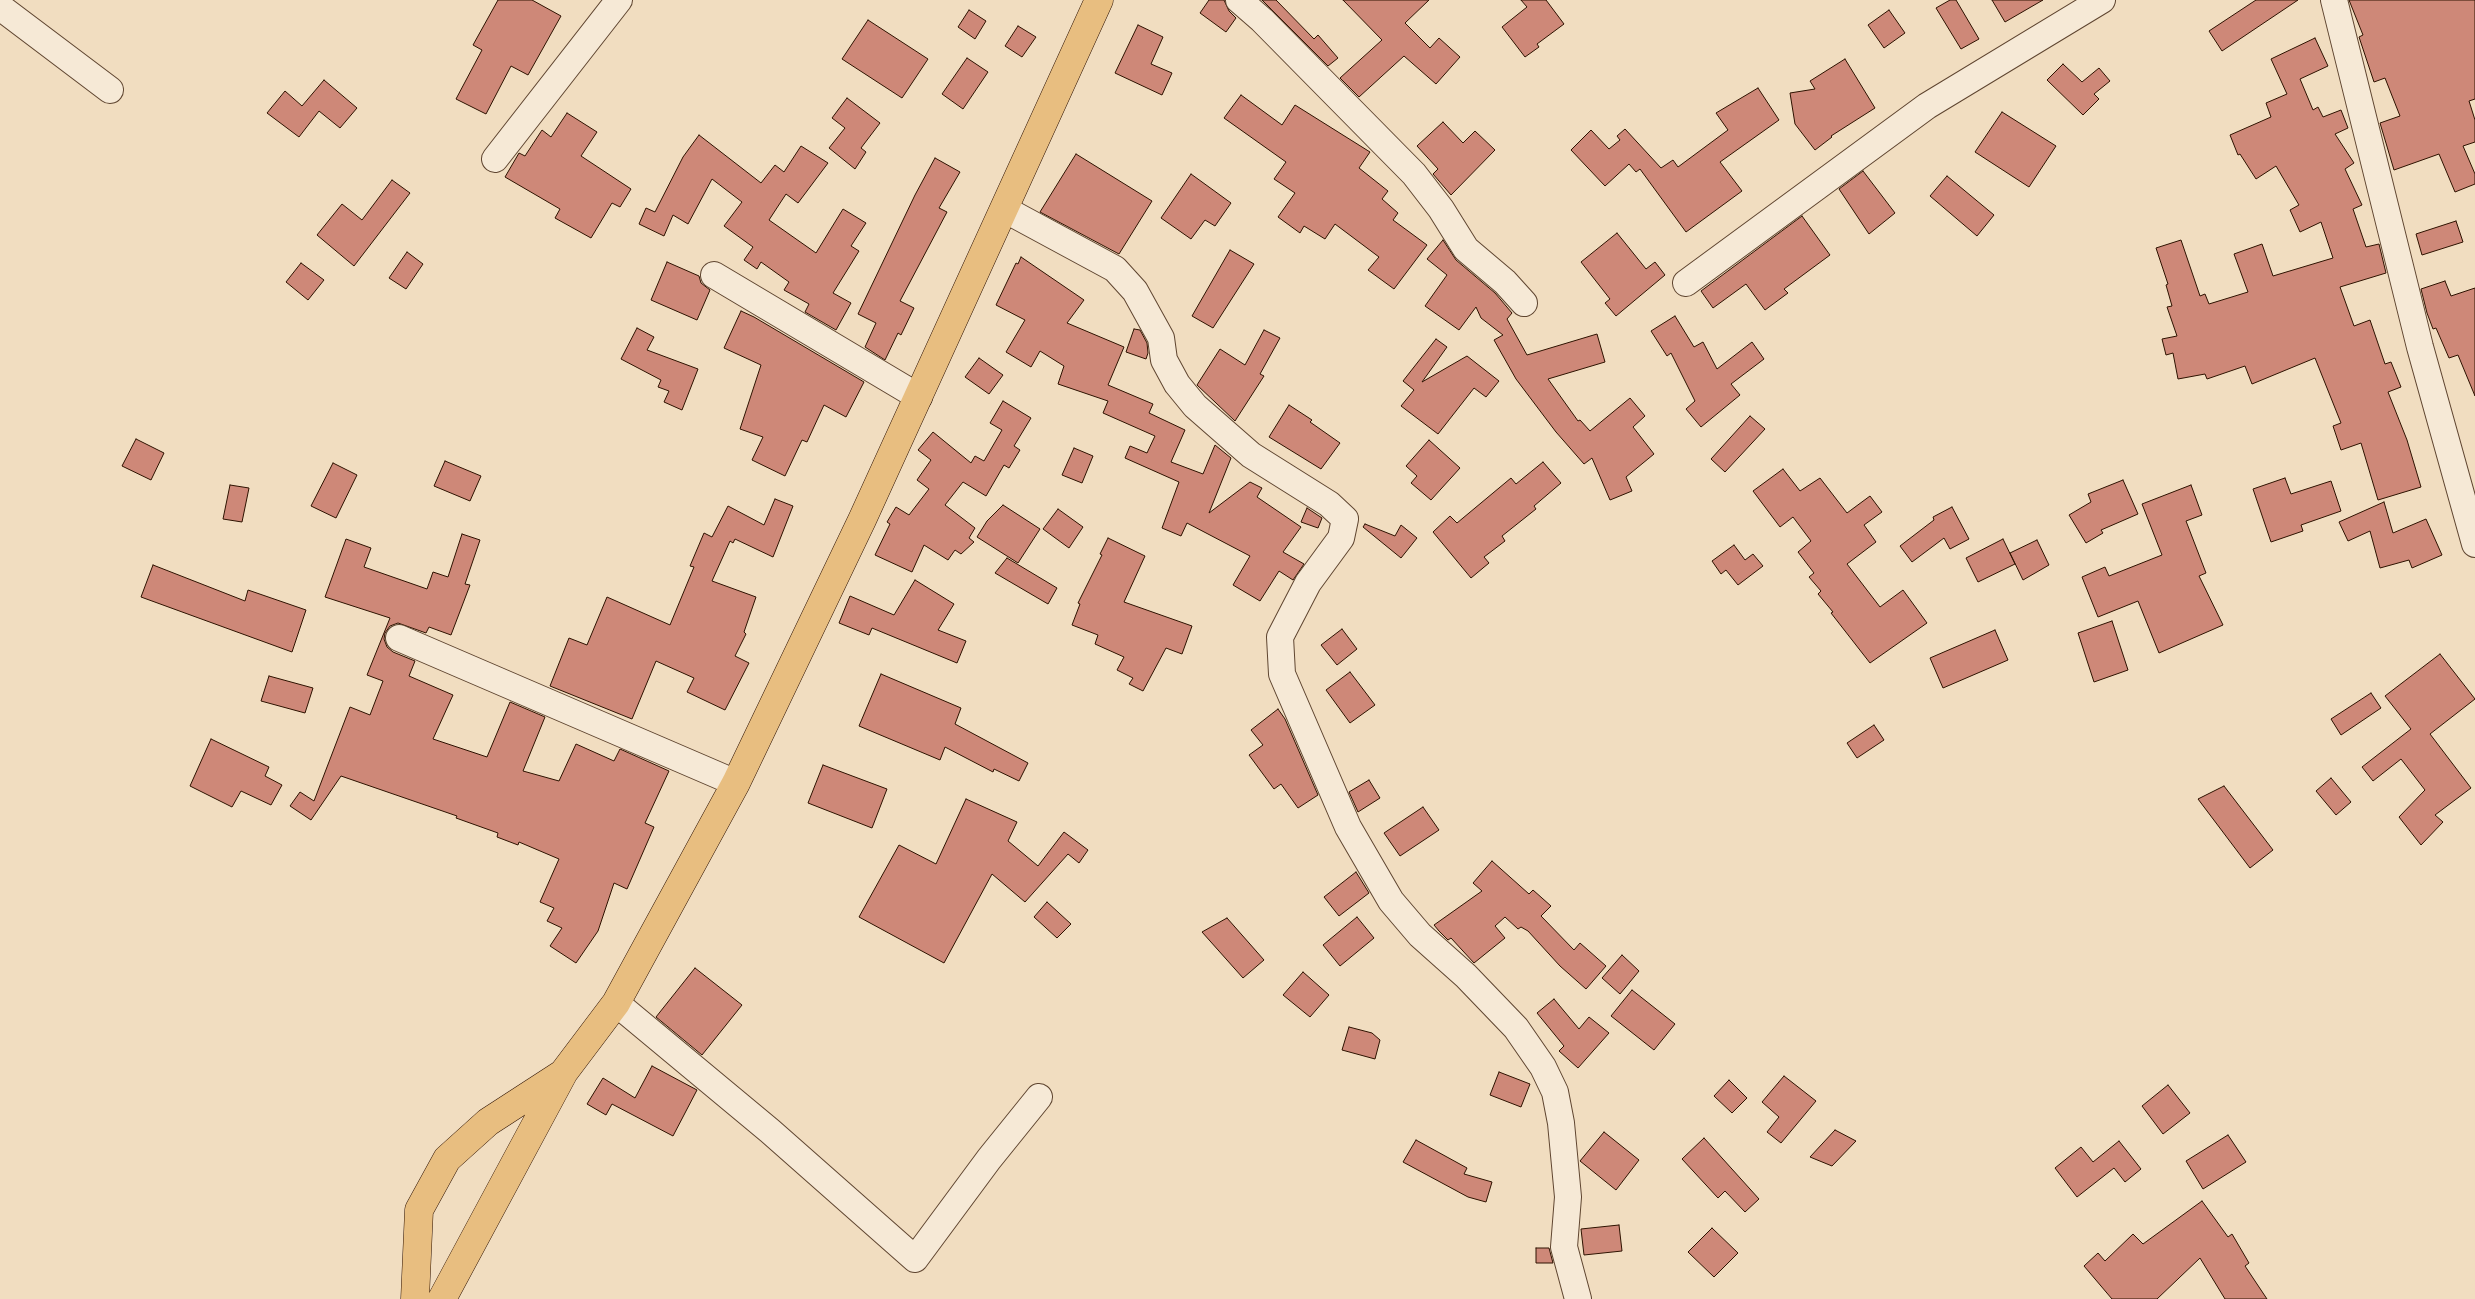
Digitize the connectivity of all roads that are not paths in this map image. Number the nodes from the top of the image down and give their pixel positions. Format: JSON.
{"nodes":[{"id":1,"x":619,"y":0,"type":"edge"},
{"id":2,"x":1099,"y":0,"type":"edge"},
{"id":3,"x":1239,"y":0,"type":"edge"},
{"id":4,"x":2102,"y":0,"type":"edge"},
{"id":5,"x":2334,"y":0,"type":"edge"},
{"id":6,"x":0,"y":7,"type":"edge"},
{"id":7,"x":110,"y":90,"type":"dead end"},
{"id":8,"x":495,"y":159,"type":"dead end"},
{"id":9,"x":1004,"y":209,"type":"junction"},
{"id":10,"x":714,"y":275,"type":"dead end"},
{"id":11,"x":1686,"y":283,"type":"dead end"},
{"id":12,"x":1524,"y":303,"type":"dead end"},
{"id":13,"x":919,"y":397,"type":"junction"},
{"id":14,"x":2473,"y":529,"type":"edge"},
{"id":15,"x":399,"y":638,"type":"dead end"},
{"id":16,"x":736,"y":783,"type":"junction"},
{"id":17,"x":616,"y":1003,"type":"junction"},
{"id":18,"x":564,"y":1072,"type":"junction"},
{"id":19,"x":1039,"y":1097,"type":"dead end"},
{"id":20,"x":415,"y":1299,"type":"edge"},
{"id":21,"x":442,"y":1299,"type":"edge"},
{"id":22,"x":1578,"y":1299,"type":"edge"}],
"edges":[{"from":1,"to":8,"type":"street"},
{"from":2,"to":9,"type":"main road"},
{"from":3,"to":12,"type":"street"},
{"from":4,"to":11,"type":"street"},
{"from":5,"to":14,"type":"street"},
{"from":6,"to":7,"type":"street"},
{"from":9,"to":13,"type":"main road"},
{"from":9,"to":22,"type":"street"},
{"from":10,"to":13,"type":"street"},
{"from":13,"to":16,"type":"main road"},
{"from":15,"to":16,"type":"street"},
{"from":16,"to":17,"type":"main road"},
{"from":17,"to":18,"type":"main road"},
{"from":17,"to":19,"type":"street"},
{"from":18,"to":20,"type":"main road"},
{"from":18,"to":21,"type":"main road"}]}
